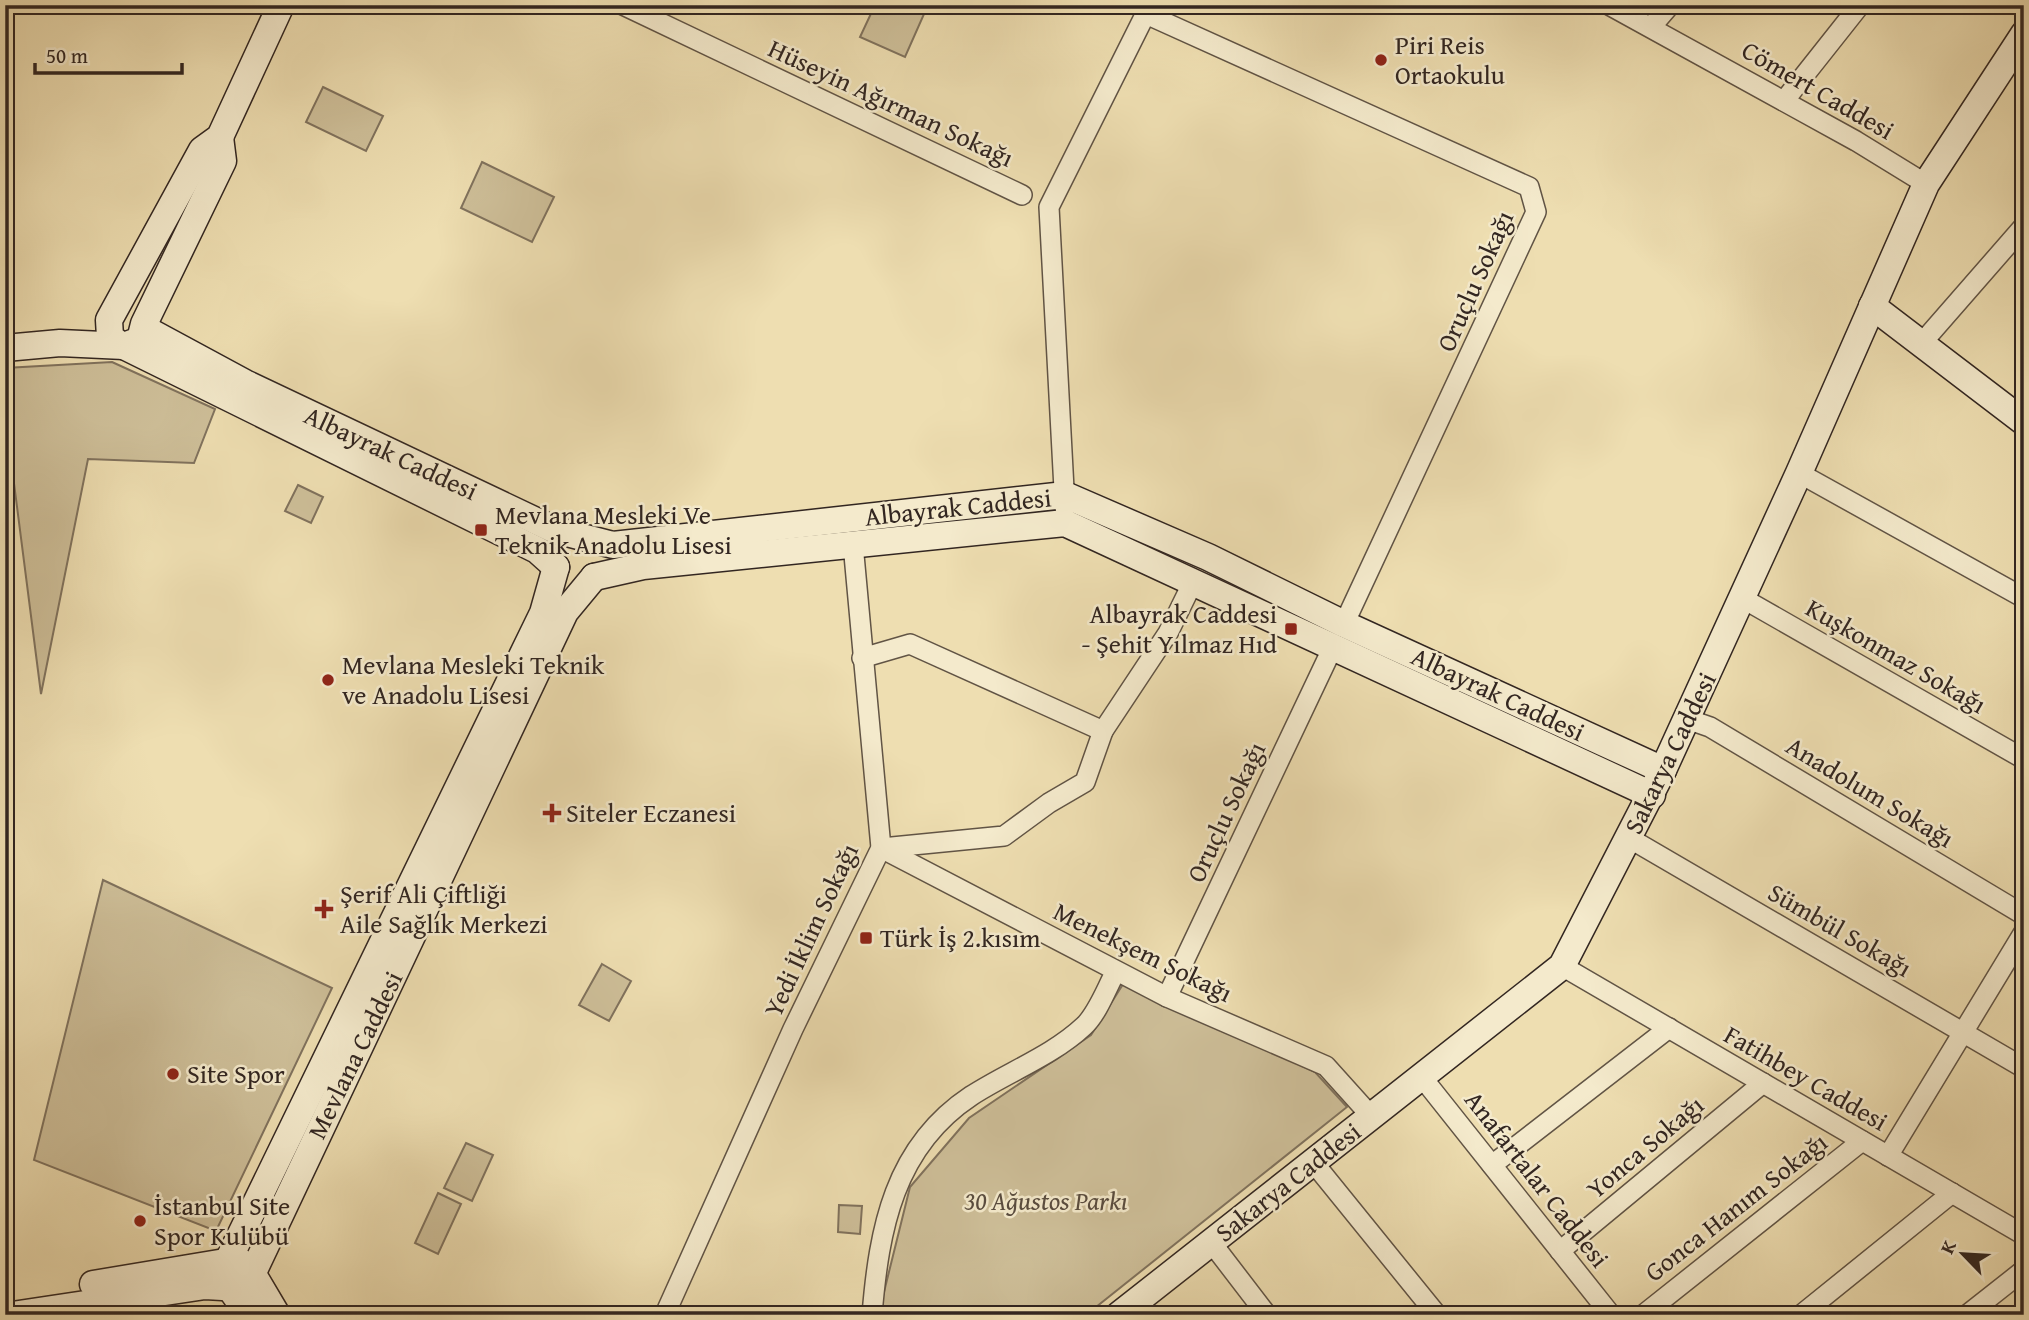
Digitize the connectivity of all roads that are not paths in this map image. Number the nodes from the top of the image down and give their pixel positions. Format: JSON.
{"nodes":[{"id":1,"x":281,"y":5,"type":"edge"},
{"id":2,"x":623,"y":5,"type":"edge"},
{"id":3,"x":1609,"y":5,"type":"edge"},
{"id":4,"x":1670,"y":5,"type":"edge"},
{"id":5,"x":1860,"y":5,"type":"edge"},
{"id":6,"x":1148,"y":10,"type":"edge"},
{"id":7,"x":1651,"y":27,"type":"junction"},
{"id":8,"x":2024,"y":34,"type":"edge"},
{"id":9,"x":1784,"y":101,"type":"junction"},
{"id":10,"x":1926,"y":184,"type":"junction"},
{"id":11,"x":1022,"y":194,"type":"dead end"},
{"id":12,"x":2024,"y":226,"type":"edge"},
{"id":13,"x":1872,"y":306,"type":"junction"},
{"id":14,"x":126,"y":329,"type":"junction"},
{"id":15,"x":5,"y":335,"type":"edge"},
{"id":16,"x":1921,"y":344,"type":"junction"},
{"id":17,"x":5,"y":348,"type":"edge"},
{"id":18,"x":2024,"y":422,"type":"edge"},
{"id":19,"x":1799,"y":473,"type":"junction"},
{"id":20,"x":1065,"y":495,"type":"junction"},
{"id":21,"x":1065,"y":523,"type":"junction"},
{"id":22,"x":852,"y":531,"type":"junction"},
{"id":23,"x":585,"y":539,"type":"junction"},
{"id":24,"x":1208,"y":557,"type":"junction"},
{"id":25,"x":556,"y":567,"type":"junction"},
{"id":26,"x":594,"y":577,"type":"junction"},
{"id":27,"x":1193,"y":582,"type":"junction"},
{"id":28,"x":1742,"y":598,"type":"junction"},
{"id":29,"x":2024,"y":598,"type":"edge"},
{"id":30,"x":1344,"y":624,"type":"junction"},
{"id":31,"x":1332,"y":649,"type":"junction"},
{"id":32,"x":862,"y":658,"type":"junction"},
{"id":33,"x":1687,"y":719,"type":"junction"},
{"id":34,"x":1103,"y":731,"type":"junction"},
{"id":35,"x":2024,"y":759,"type":"edge"},
{"id":36,"x":1663,"y":770,"type":"junction"},
{"id":37,"x":1652,"y":795,"type":"junction"},
{"id":38,"x":1629,"y":838,"type":"junction"},
{"id":39,"x":881,"y":848,"type":"junction"},
{"id":40,"x":2024,"y":915,"type":"edge"},
{"id":41,"x":2024,"y":932,"type":"edge"},
{"id":42,"x":1562,"y":966,"type":"junction"},
{"id":43,"x":1116,"y":971,"type":"junction"},
{"id":44,"x":1167,"y":997,"type":"junction"},
{"id":45,"x":1669,"y":1028,"type":"junction"},
{"id":46,"x":1963,"y":1032,"type":"junction"},
{"id":47,"x":2024,"y":1068,"type":"edge"},
{"id":48,"x":1421,"y":1076,"type":"junction"},
{"id":49,"x":1763,"y":1083,"type":"junction"},
{"id":50,"x":1371,"y":1116,"type":"junction"},
{"id":51,"x":1862,"y":1141,"type":"junction"},
{"id":52,"x":1888,"y":1156,"type":"junction"},
{"id":53,"x":1313,"y":1162,"type":"junction"},
{"id":54,"x":1492,"y":1165,"type":"junction"},
{"id":55,"x":1952,"y":1193,"type":"junction"},
{"id":56,"x":2024,"y":1235,"type":"edge"},
{"id":57,"x":1211,"y":1242,"type":"junction"},
{"id":58,"x":1560,"y":1251,"type":"junction"},
{"id":59,"x":2024,"y":1270,"type":"edge"},
{"id":60,"x":237,"y":1274,"type":"junction"},
{"id":61,"x":5,"y":1297,"type":"edge"},
{"id":62,"x":58,"y":1311,"type":"edge"},
{"id":63,"x":665,"y":1314,"type":"edge"},
{"id":64,"x":12,"y":1315,"type":"edge"},
{"id":65,"x":249,"y":1315,"type":"edge"},
{"id":66,"x":276,"y":1315,"type":"edge"},
{"id":67,"x":872,"y":1315,"type":"edge"},
{"id":68,"x":1119,"y":1315,"type":"edge"},
{"id":69,"x":1266,"y":1315,"type":"edge"},
{"id":70,"x":1437,"y":1315,"type":"edge"},
{"id":71,"x":1611,"y":1315,"type":"edge"},
{"id":72,"x":1643,"y":1315,"type":"edge"},
{"id":73,"x":1801,"y":1315,"type":"edge"},
{"id":74,"x":1966,"y":1315,"type":"edge"}],
"edges":[{"from":1,"to":14,"type":"street"},
{"from":2,"to":11,"type":"street","name":"Hüseyin Ağırman Sokağı"},
{"from":3,"to":7,"type":"street","name":"Cömert Caddesi"},
{"from":4,"to":7,"type":"street"},
{"from":5,"to":9,"type":"street"},
{"from":6,"to":20,"type":"street"},
{"from":6,"to":30,"type":"street","name":"Oruçlu Sokağı"},
{"from":7,"to":9,"type":"street","name":"Cömert Caddesi"},
{"from":8,"to":10,"type":"street","name":"Sakarya Caddesi"},
{"from":9,"to":10,"type":"street","name":"Cömert Caddesi"},
{"from":10,"to":13,"type":"street","name":"Sakarya Caddesi"},
{"from":12,"to":16,"type":"street"},
{"from":13,"to":16,"type":"street"},
{"from":13,"to":19,"type":"street","name":"Sakarya Caddesi"},
{"from":14,"to":15,"type":"street"},
{"from":14,"to":17,"type":"street"},
{"from":14,"to":23,"type":"street","name":"Albayrak Caddesi"},
{"from":14,"to":25,"type":"street","name":"Albayrak Caddesi"},
{"from":16,"to":18,"type":"street"},
{"from":19,"to":28,"type":"street","name":"Sakarya Caddesi"},
{"from":19,"to":29,"type":"street"},
{"from":20,"to":21,"type":"street","name":"Albayrak Caddesi"},
{"from":20,"to":22,"type":"street","name":"Albayrak Caddesi"},
{"from":20,"to":24,"type":"street","name":"Albayrak Caddesi"},
{"from":21,"to":22,"type":"street","name":"Albayrak Caddesi"},
{"from":21,"to":27,"type":"street","name":"Albayrak Caddesi"},
{"from":22,"to":23,"type":"street","name":"Albayrak Caddesi"},
{"from":22,"to":26,"type":"street","name":"Albayrak Caddesi"},
{"from":22,"to":32,"type":"street","name":"Yedi İklim Sokağı"},
{"from":23,"to":25,"type":"street"},
{"from":23,"to":26,"type":"street"},
{"from":24,"to":27,"type":"street"},
{"from":24,"to":30,"type":"street","name":"Albayrak Caddesi"},
{"from":25,"to":26,"type":"street"},
{"from":25,"to":60,"type":"street","name":"Mevlana Caddesi"},
{"from":26,"to":60,"type":"street","name":"Mevlana Caddesi"},
{"from":27,"to":31,"type":"street","name":"Albayrak Caddesi"},
{"from":27,"to":34,"type":"street"},
{"from":28,"to":33,"type":"street","name":"Sakarya Caddesi"},
{"from":28,"to":35,"type":"street","name":"Kuşkonmaz Sokağı"},
{"from":30,"to":31,"type":"street"},
{"from":30,"to":36,"type":"street","name":"Albayrak Caddesi"},
{"from":31,"to":37,"type":"street","name":"Albayrak Caddesi"},
{"from":31,"to":44,"type":"street","name":"Oruçlu Sokağı"},
{"from":32,"to":34,"type":"street"},
{"from":32,"to":39,"type":"street","name":"Yedi İklim Sokağı"},
{"from":33,"to":36,"type":"street","name":"Sakarya Caddesi"},
{"from":33,"to":40,"type":"street","name":"Anadolum Sokağı"},
{"from":34,"to":39,"type":"street"},
{"from":36,"to":37,"type":"street","name":"Sakarya Caddesi"},
{"from":37,"to":38,"type":"street","name":"Sakarya Caddesi"},
{"from":38,"to":42,"type":"street","name":"Sakarya Caddesi"},
{"from":38,"to":46,"type":"street","name":"Sümbül Sokağı"},
{"from":39,"to":43,"type":"street","name":"Menekşem Sokağı"},
{"from":39,"to":63,"type":"street","name":"Yedi İklim Sokağı"},
{"from":41,"to":46,"type":"street"},
{"from":42,"to":45,"type":"street","name":"Fatihbey Caddesi"},
{"from":42,"to":48,"type":"street","name":"Sakarya Caddesi"},
{"from":43,"to":44,"type":"street","name":"Menekşem Sokağı"},
{"from":43,"to":67,"type":"street"},
{"from":44,"to":50,"type":"street","name":"Menekşem Sokağı"},
{"from":45,"to":49,"type":"street","name":"Fatihbey Caddesi"},
{"from":45,"to":54,"type":"street"},
{"from":46,"to":47,"type":"street","name":"Sümbül Sokağı"},
{"from":46,"to":52,"type":"street"},
{"from":48,"to":50,"type":"street","name":"Sakarya Caddesi"},
{"from":48,"to":54,"type":"street","name":"Anafartalar Caddesi"},
{"from":49,"to":51,"type":"street","name":"Fatihbey Caddesi"},
{"from":49,"to":58,"type":"street","name":"Yonca Sokağı"},
{"from":50,"to":53,"type":"street","name":"Sakarya Caddesi"},
{"from":51,"to":52,"type":"street","name":"Fatihbey Caddesi"},
{"from":51,"to":72,"type":"street","name":"Gonca Hanım Sokağı"},
{"from":52,"to":55,"type":"street","name":"Fatihbey Caddesi"},
{"from":53,"to":57,"type":"street","name":"Sakarya Caddesi"},
{"from":53,"to":70,"type":"street"},
{"from":54,"to":58,"type":"street","name":"Anafartalar Caddesi"},
{"from":55,"to":56,"type":"street","name":"Fatihbey Caddesi"},
{"from":55,"to":73,"type":"street"},
{"from":57,"to":68,"type":"street","name":"Sakarya Caddesi"},
{"from":57,"to":69,"type":"street"},
{"from":58,"to":71,"type":"street","name":"Anafartalar Caddesi"},
{"from":59,"to":74,"type":"street"},
{"from":60,"to":61,"type":"street"},
{"from":60,"to":62,"type":"street"},
{"from":60,"to":65,"type":"street"},
{"from":60,"to":66,"type":"street"},
{"from":62,"to":64,"type":"street"}]}
